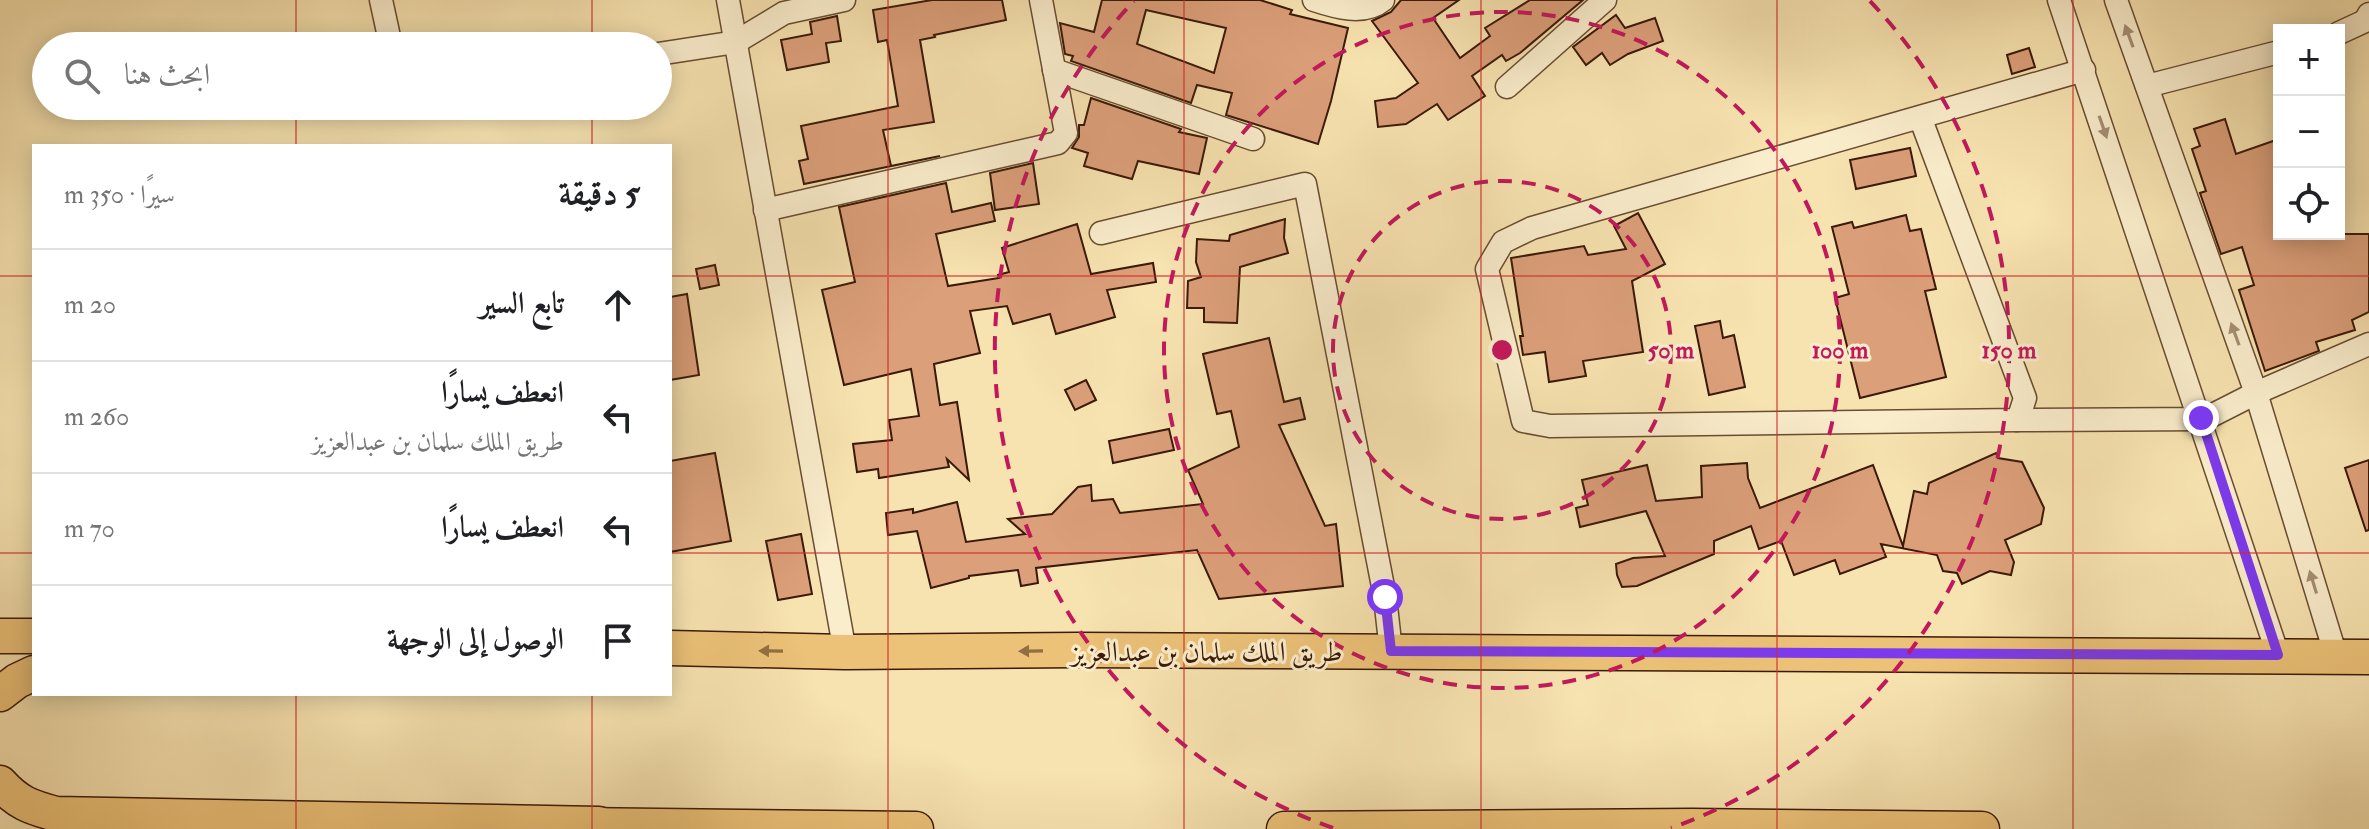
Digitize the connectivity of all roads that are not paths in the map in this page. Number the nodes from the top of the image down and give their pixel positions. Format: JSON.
{"nodes":[{"id":1,"x":381,"y":0,"type":"edge"},
{"id":2,"x":728,"y":0,"type":"edge"},
{"id":3,"x":844,"y":0,"type":"edge"},
{"id":4,"x":1041,"y":0,"type":"edge"},
{"id":5,"x":1314,"y":0,"type":"edge"},
{"id":6,"x":1383,"y":0,"type":"edge"},
{"id":7,"x":1605,"y":0,"type":"edge"},
{"id":8,"x":2059,"y":0,"type":"edge"},
{"id":9,"x":2116,"y":0,"type":"edge"},
{"id":10,"x":2368,"y":19,"type":"edge"},
{"id":11,"x":2345,"y":30,"type":"edge"},
{"id":12,"x":388,"y":32,"type":"edge"},
{"id":13,"x":736,"y":42,"type":"junction"},
{"id":14,"x":672,"y":52,"type":"edge"},
{"id":15,"x":2273,"y":54,"type":"edge"},
{"id":16,"x":1054,"y":70,"type":"junction"},
{"id":17,"x":2084,"y":70,"type":"junction"},
{"id":18,"x":2147,"y":86,"type":"junction"},
{"id":19,"x":1507,"y":87,"type":"dead end"},
{"id":20,"x":1920,"y":117,"type":"junction"},
{"id":21,"x":1253,"y":139,"type":"dead end"},
{"id":22,"x":765,"y":210,"type":"junction"},
{"id":23,"x":1101,"y":233,"type":"dead end"},
{"id":24,"x":2369,"y":344,"type":"edge"},
{"id":25,"x":2256,"y":393,"type":"junction"},
{"id":26,"x":2201,"y":418,"type":"junction"},
{"id":27,"x":2018,"y":420,"type":"junction"},
{"id":28,"x":0,"y":636,"type":"edge"},
{"id":29,"x":32,"y":636,"type":"edge"},
{"id":30,"x":672,"y":648,"type":"edge"},
{"id":31,"x":1391,"y":651,"type":"junction"},
{"id":32,"x":845,"y":652,"type":"junction"},
{"id":33,"x":2278,"y":655,"type":"junction"},
{"id":34,"x":2352,"y":657,"type":"edge"},
{"id":35,"x":32,"y":674,"type":"edge"},
{"id":36,"x":0,"y":694,"type":"edge"},
{"id":37,"x":0,"y":783,"type":"edge"},
{"id":38,"x":599,"y":824,"type":"junction"},
{"id":39,"x":672,"y":827,"type":"edge"},
{"id":40,"x":1692,"y":828,"type":"edge"},
{"id":41,"x":504,"y":829,"type":"edge"},
{"id":42,"x":916,"y":829,"type":"edge"},
{"id":43,"x":1284,"y":829,"type":"edge"},
{"id":44,"x":1982,"y":829,"type":"edge"}],
"edges":[{"from":1,"to":12,"type":"street"},
{"from":2,"to":13,"type":"street"},
{"from":3,"to":13,"type":"street"},
{"from":4,"to":16,"type":"street"},
{"from":5,"to":6,"type":"street"},
{"from":7,"to":19,"type":"street"},
{"from":8,"to":17,"type":"street"},
{"from":18,"to":9,"type":"street","one_way":true},
{"from":10,"to":11,"type":"street"},
{"from":13,"to":14,"type":"street"},
{"from":13,"to":22,"type":"street"},
{"from":15,"to":18,"type":"street"},
{"from":16,"to":21,"type":"street"},
{"from":16,"to":22,"type":"street"},
{"from":17,"to":20,"type":"street"},
{"from":17,"to":26,"type":"street","one_way":true},
{"from":25,"to":18,"type":"street","one_way":true},
{"from":20,"to":27,"type":"street"},
{"from":20,"to":27,"type":"street"},
{"from":22,"to":32,"type":"street"},
{"from":23,"to":31,"type":"street"},
{"from":24,"to":25,"type":"street"},
{"from":25,"to":26,"type":"street"},
{"from":34,"to":25,"type":"street","one_way":true},
{"from":26,"to":27,"type":"street"},
{"from":26,"to":33,"type":"street"},
{"from":28,"to":29,"type":"main road"},
{"from":32,"to":30,"type":"main road","name":"طريق الملك سلمان بن عبدالعزيز","one_way":true},
{"from":31,"to":32,"type":"main road","name":"طريق الملك سلمان بن عبدالعزيز","one_way":true},
{"from":31,"to":33,"type":"main road","name":"طريق الملك سلمان بن عبدالعزيز"},
{"from":33,"to":34,"type":"main road","name":"طريق الملك سلمان بن عبدالعزيز"},
{"from":35,"to":36,"type":"main road"},
{"from":37,"to":38,"type":"main road"},
{"from":38,"to":39,"type":"main road"},
{"from":38,"to":41,"type":"main road"},
{"from":39,"to":42,"type":"main road"},
{"from":40,"to":43,"type":"main road"},
{"from":40,"to":44,"type":"main road"}]}
